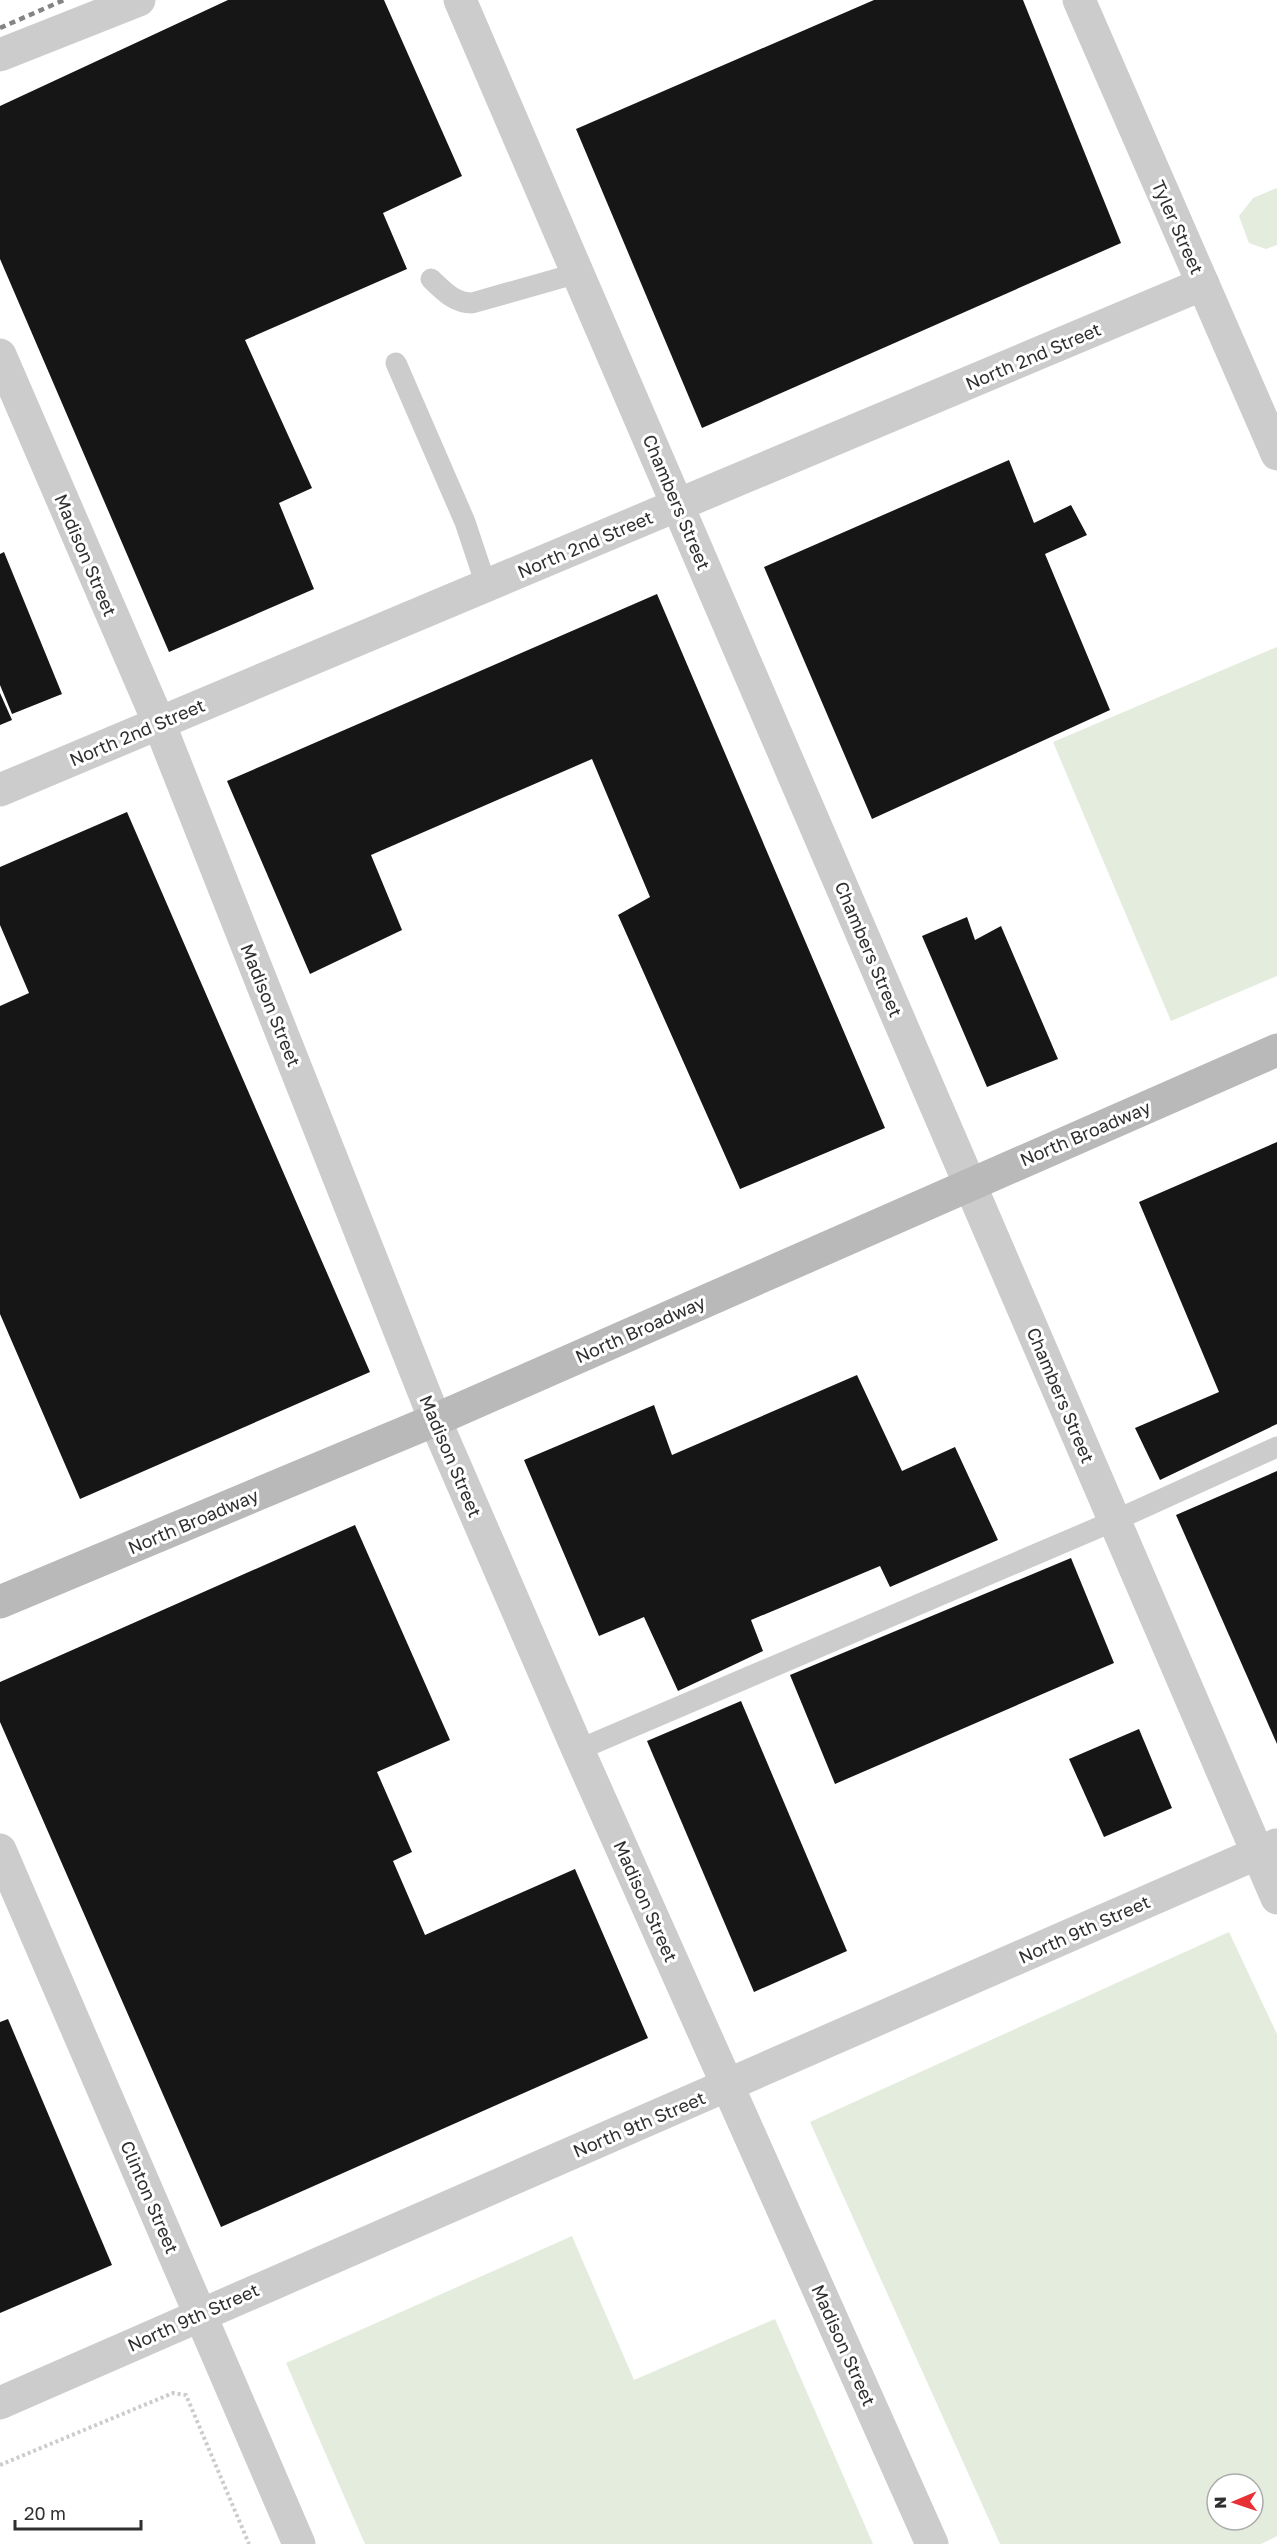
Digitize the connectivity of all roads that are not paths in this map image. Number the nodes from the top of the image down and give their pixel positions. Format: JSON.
{"nodes":[{"id":1,"x":139,"y":0,"type":"edge"},
{"id":2,"x":460,"y":0,"type":"edge"},
{"id":3,"x":1079,"y":0,"type":"edge"},
{"id":4,"x":0,"y":55,"type":"edge"},
{"id":5,"x":578,"y":273,"type":"junction"},
{"id":6,"x":431,"y":279,"type":"dead end"},
{"id":7,"x":1203,"y":284,"type":"junction"},
{"id":8,"x":0,"y":355,"type":"edge"},
{"id":9,"x":396,"y":363,"type":"dead end"},
{"id":10,"x":1277,"y":454,"type":"edge"},
{"id":11,"x":678,"y":505,"type":"junction"},
{"id":12,"x":486,"y":585,"type":"junction"},
{"id":13,"x":159,"y":723,"type":"junction"},
{"id":14,"x":0,"y":790,"type":"edge"},
{"id":15,"x":1277,"y":1050,"type":"edge"},
{"id":16,"x":970,"y":1183,"type":"junction"},
{"id":17,"x":435,"y":1420,"type":"junction"},
{"id":18,"x":1277,"y":1447,"type":"edge"},
{"id":19,"x":1116,"y":1520,"type":"junction"},
{"id":20,"x":0,"y":1602,"type":"edge"},
{"id":21,"x":578,"y":1750,"type":"junction"},
{"id":22,"x":1267,"y":1849,"type":"edge"},
{"id":23,"x":0,"y":1850,"type":"edge"},
{"id":24,"x":1277,"y":1898,"type":"edge"},
{"id":25,"x":728,"y":2085,"type":"junction"},
{"id":26,"x":200,"y":2313,"type":"junction"},
{"id":27,"x":0,"y":2403,"type":"edge"},
{"id":28,"x":299,"y":2544,"type":"edge"},
{"id":29,"x":932,"y":2544,"type":"edge"}],
"edges":[{"from":1,"to":4,"type":"street"},
{"from":2,"to":5,"type":"street","name":"Chambers Street"},
{"from":3,"to":7,"type":"street","name":"Tyler Street"},
{"from":5,"to":6,"type":"lane"},
{"from":5,"to":11,"type":"street","name":"Chambers Street"},
{"from":7,"to":10,"type":"street","name":"Tyler Street"},
{"from":7,"to":11,"type":"street","name":"North 2nd Street"},
{"from":8,"to":13,"type":"street","name":"Madison Street"},
{"from":9,"to":12,"type":"lane"},
{"from":11,"to":12,"type":"street","name":"North 2nd Street"},
{"from":11,"to":16,"type":"street","name":"Chambers Street"},
{"from":12,"to":13,"type":"street","name":"North 2nd Street"},
{"from":13,"to":14,"type":"street","name":"North 2nd Street"},
{"from":13,"to":17,"type":"street","name":"Madison Street"},
{"from":15,"to":16,"type":"main road","name":"North Broadway"},
{"from":16,"to":17,"type":"main road","name":"North Broadway"},
{"from":16,"to":19,"type":"street","name":"Chambers Street"},
{"from":17,"to":20,"type":"main road","name":"North Broadway"},
{"from":17,"to":21,"type":"street","name":"Madison Street"},
{"from":18,"to":19,"type":"lane"},
{"from":19,"to":21,"type":"lane"},
{"from":19,"to":22,"type":"street","name":"Chambers Street"},
{"from":21,"to":25,"type":"street","name":"Madison Street"},
{"from":22,"to":24,"type":"street","name":"Chambers Street"},
{"from":22,"to":25,"type":"street","name":"North 9th Street"},
{"from":23,"to":26,"type":"street","name":"Clinton Street"},
{"from":25,"to":26,"type":"street","name":"North 9th Street"},
{"from":25,"to":29,"type":"street","name":"Madison Street"},
{"from":26,"to":27,"type":"street","name":"North 9th Street"},
{"from":26,"to":28,"type":"street","name":"Clinton Street"}]}
